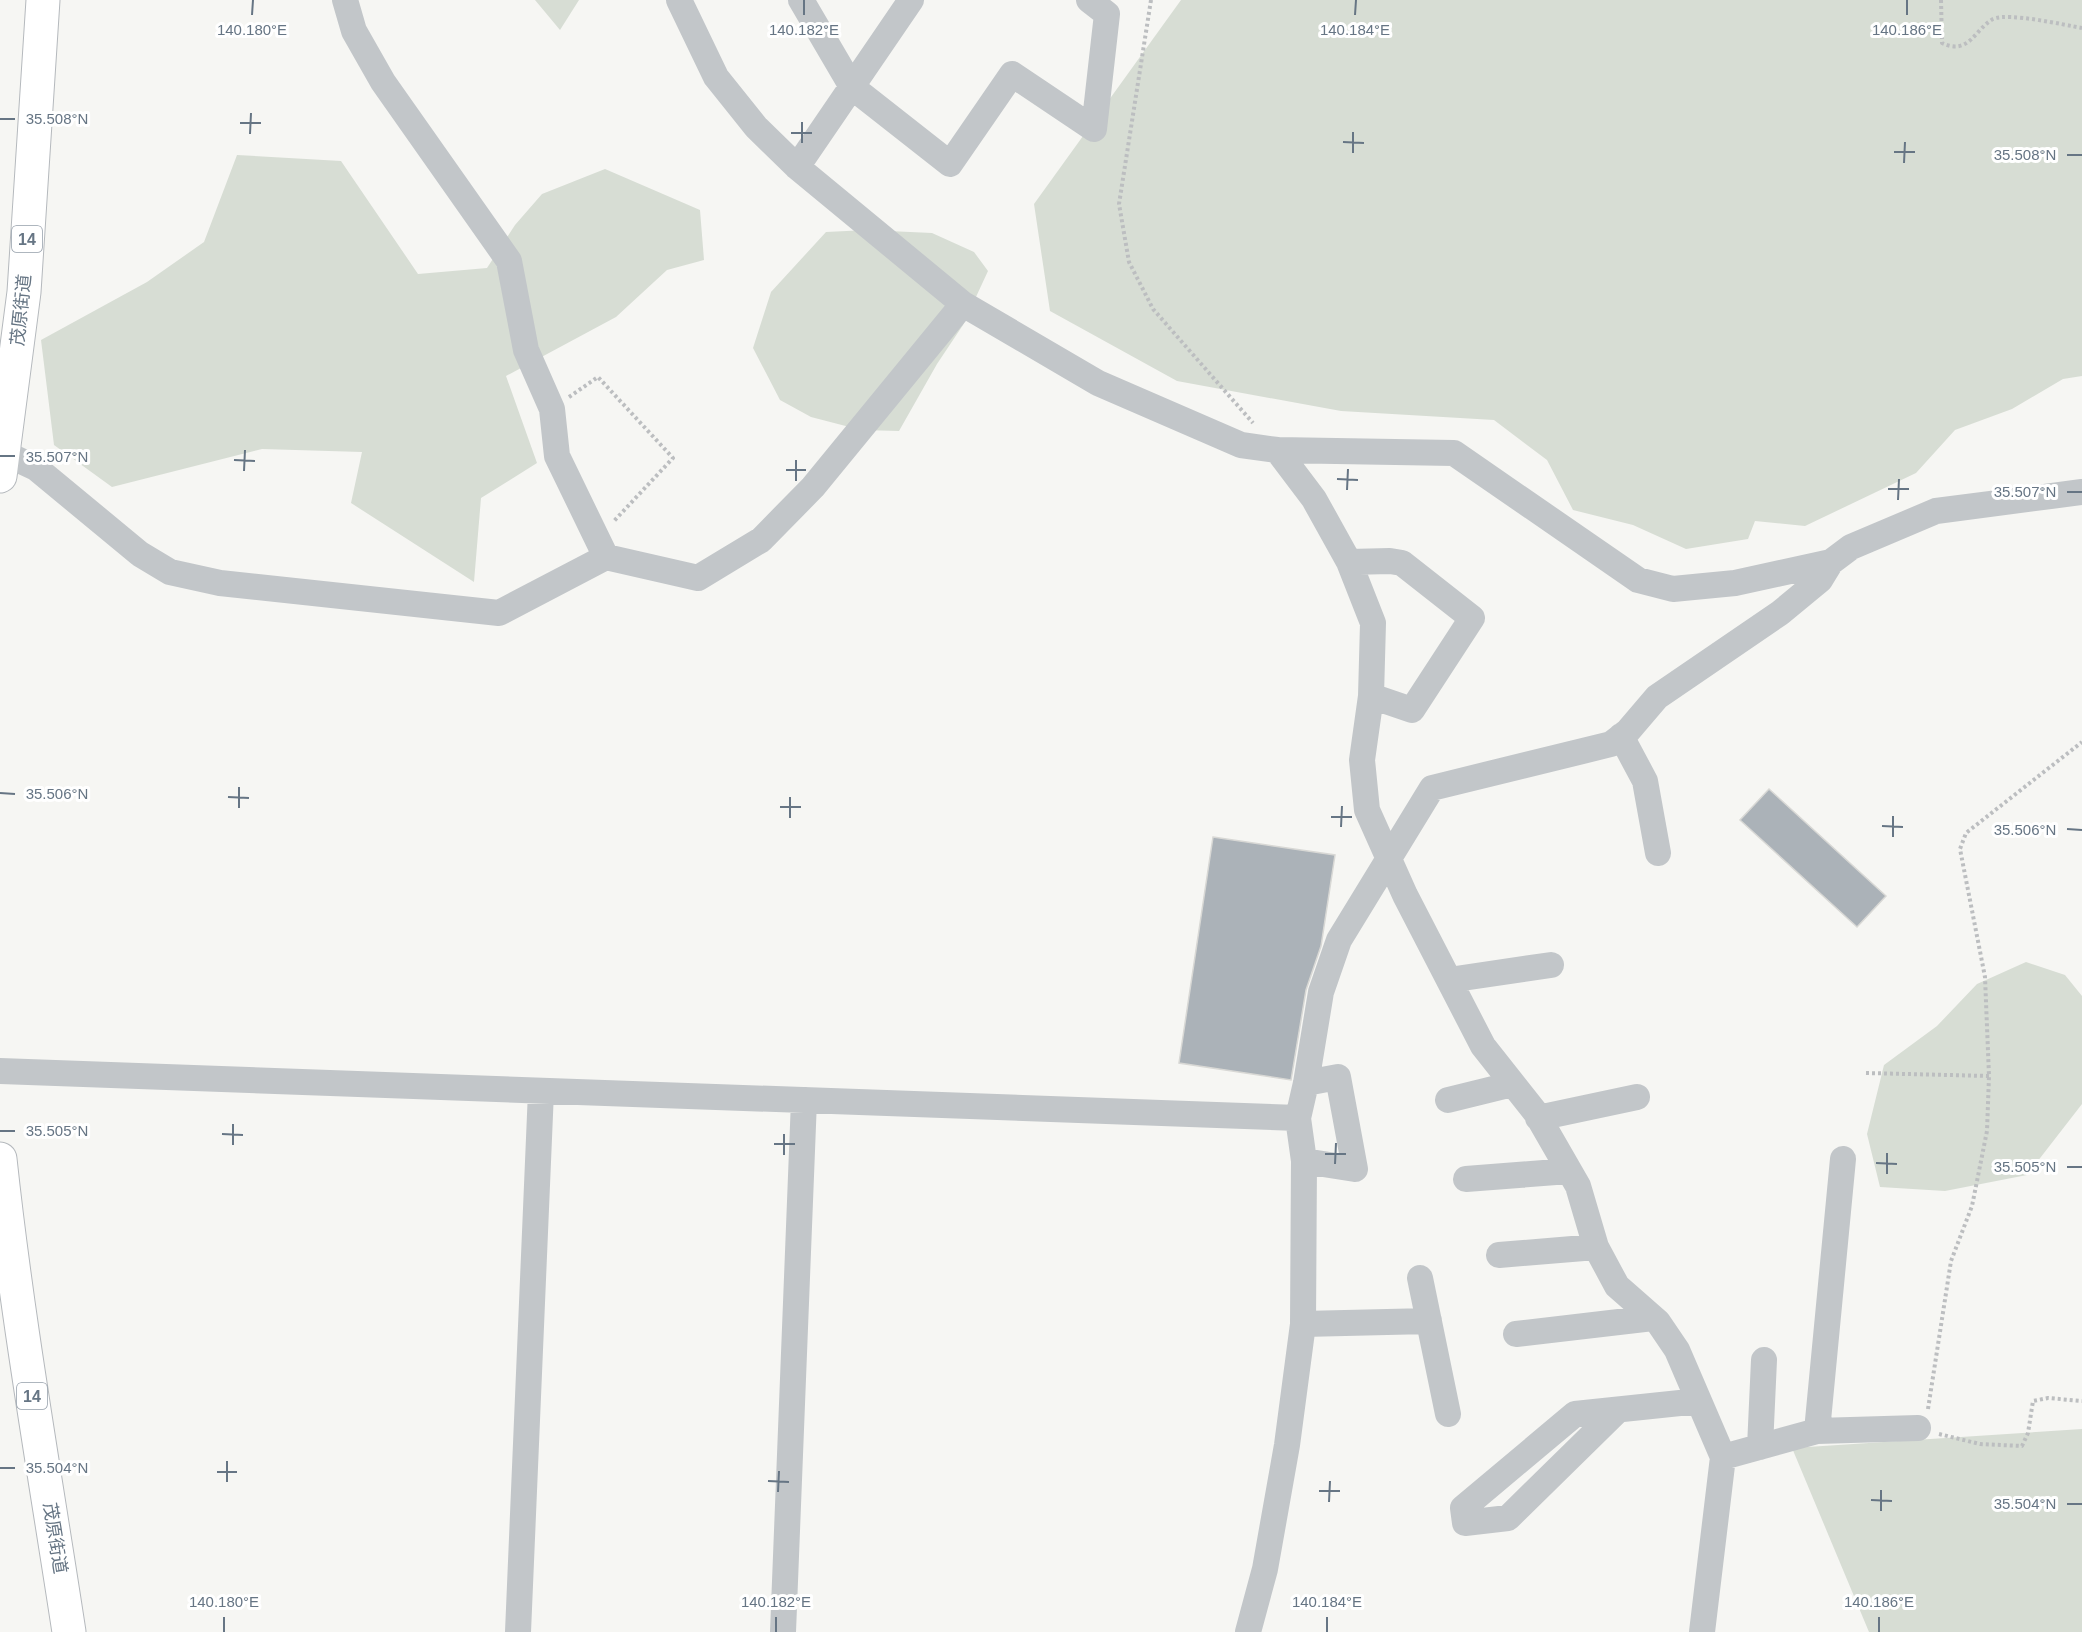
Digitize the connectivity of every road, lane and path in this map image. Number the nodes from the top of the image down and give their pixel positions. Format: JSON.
{"nodes":[{"id":1,"x":43,"y":0,"type":"edge"},
{"id":2,"x":345,"y":0,"type":"edge"},
{"id":3,"x":679,"y":0,"type":"edge"},
{"id":4,"x":801,"y":0,"type":"edge"},
{"id":5,"x":911,"y":0,"type":"edge"},
{"id":6,"x":1089,"y":0,"type":"edge"},
{"id":7,"x":1151,"y":0,"type":"edge"},
{"id":8,"x":1941,"y":0,"type":"edge"},
{"id":9,"x":2082,"y":28,"type":"edge"},
{"id":10,"x":852,"y":87,"type":"junction"},
{"id":11,"x":797,"y":167,"type":"junction"},
{"id":12,"x":963,"y":304,"type":"junction"},
{"id":13,"x":552,"y":410,"type":"junction"},
{"id":14,"x":1277,"y":450,"type":"junction"},
{"id":15,"x":2,"y":465,"type":"edge"},
{"id":16,"x":2082,"y":492,"type":"edge"},
{"id":17,"x":601,"y":548,"type":"junction"},
{"id":18,"x":1350,"y":562,"type":"junction"},
{"id":19,"x":1831,"y":562,"type":"junction"},
{"id":20,"x":1371,"y":696,"type":"junction"},
{"id":21,"x":1621,"y":736,"type":"junction"},
{"id":22,"x":2082,"y":742,"type":"edge"},
{"id":23,"x":1658,"y":853,"type":"dead end"},
{"id":24,"x":1388,"y":858,"type":"junction"},
{"id":25,"x":1551,"y":965,"type":"dead end"},
{"id":26,"x":1449,"y":980,"type":"junction"},
{"id":27,"x":0,"y":1071,"type":"edge"},
{"id":28,"x":1866,"y":1073,"type":"dead end"},
{"id":29,"x":1989,"y":1076,"type":"junction"},
{"id":30,"x":1306,"y":1083,"type":"junction"},
{"id":31,"x":1513,"y":1084,"type":"junction"},
{"id":32,"x":541,"y":1091,"type":"junction"},
{"id":33,"x":1637,"y":1097,"type":"dead end"},
{"id":34,"x":804,"y":1100,"type":"junction"},
{"id":35,"x":1448,"y":1100,"type":"dead end"},
{"id":36,"x":1298,"y":1118,"type":"junction"},
{"id":37,"x":1538,"y":1118,"type":"junction"},
{"id":38,"x":0,"y":1159,"type":"edge"},
{"id":39,"x":1843,"y":1159,"type":"dead end"},
{"id":40,"x":1304,"y":1161,"type":"junction"},
{"id":41,"x":1569,"y":1171,"type":"junction"},
{"id":42,"x":1466,"y":1179,"type":"dead end"},
{"id":43,"x":1596,"y":1247,"type":"junction"},
{"id":44,"x":1499,"y":1255,"type":"dead end"},
{"id":45,"x":1420,"y":1278,"type":"dead end"},
{"id":46,"x":1653,"y":1318,"type":"junction"},
{"id":47,"x":1429,"y":1321,"type":"junction"},
{"id":48,"x":1303,"y":1324,"type":"junction"},
{"id":49,"x":1516,"y":1334,"type":"dead end"},
{"id":50,"x":1764,"y":1360,"type":"dead end"},
{"id":51,"x":1699,"y":1401,"type":"junction"},
{"id":52,"x":2082,"y":1401,"type":"edge"},
{"id":53,"x":1618,"y":1410,"type":"junction"},
{"id":54,"x":1448,"y":1414,"type":"dead end"},
{"id":55,"x":1918,"y":1428,"type":"junction"},
{"id":56,"x":1817,"y":1431,"type":"junction"},
{"id":57,"x":1760,"y":1447,"type":"junction"},
{"id":58,"x":1723,"y":1457,"type":"junction"},
{"id":59,"x":69,"y":1632,"type":"edge"},
{"id":60,"x":518,"y":1632,"type":"edge"},
{"id":61,"x":783,"y":1632,"type":"edge"},
{"id":62,"x":1248,"y":1632,"type":"edge"},
{"id":63,"x":1702,"y":1632,"type":"edge"}],
"edges":[{"from":1,"to":15,"type":"main road","name":"茂原街道","number":"14"},
{"from":2,"to":13,"type":"street"},
{"from":3,"to":11,"type":"street"},
{"from":4,"to":10,"type":"street"},
{"from":5,"to":10,"type":"street"},
{"from":6,"to":10,"type":"street"},
{"from":7,"to":14,"type":"path"},
{"from":8,"to":9,"type":"path"},
{"from":10,"to":11,"type":"street"},
{"from":11,"to":12,"type":"street"},
{"from":12,"to":14,"type":"street"},
{"from":12,"to":17,"type":"street"},
{"from":13,"to":17,"type":"street"},
{"from":13,"to":17,"type":"path"},
{"from":14,"to":18,"type":"street"},
{"from":14,"to":19,"type":"street"},
{"from":15,"to":17,"type":"street"},
{"from":16,"to":19,"type":"street"},
{"from":18,"to":20,"type":"street"},
{"from":18,"to":20,"type":"street"},
{"from":19,"to":21,"type":"street"},
{"from":20,"to":24,"type":"street"},
{"from":21,"to":23,"type":"street"},
{"from":21,"to":24,"type":"street"},
{"from":22,"to":29,"type":"path"},
{"from":24,"to":26,"type":"street"},
{"from":24,"to":30,"type":"street"},
{"from":25,"to":26,"type":"street"},
{"from":26,"to":31,"type":"street"},
{"from":27,"to":32,"type":"street"},
{"from":28,"to":29,"type":"path"},
{"from":29,"to":55,"type":"path"},
{"from":30,"to":36,"type":"street"},
{"from":30,"to":40,"type":"street"},
{"from":31,"to":35,"type":"street"},
{"from":31,"to":37,"type":"street"},
{"from":32,"to":34,"type":"street"},
{"from":32,"to":60,"type":"street"},
{"from":33,"to":37,"type":"street"},
{"from":34,"to":36,"type":"street"},
{"from":34,"to":61,"type":"street"},
{"from":36,"to":40,"type":"street"},
{"from":37,"to":41,"type":"street"},
{"from":38,"to":59,"type":"main road","name":"茂原街道","number":"14"},
{"from":39,"to":56,"type":"street"},
{"from":40,"to":48,"type":"street"},
{"from":41,"to":42,"type":"street"},
{"from":41,"to":43,"type":"street"},
{"from":43,"to":44,"type":"street"},
{"from":43,"to":46,"type":"street"},
{"from":45,"to":47,"type":"street"},
{"from":46,"to":49,"type":"street"},
{"from":46,"to":51,"type":"street"},
{"from":47,"to":48,"type":"street"},
{"from":47,"to":54,"type":"street"},
{"from":48,"to":62,"type":"street"},
{"from":50,"to":57,"type":"street"},
{"from":51,"to":53,"type":"street"},
{"from":51,"to":58,"type":"street"},
{"from":52,"to":55,"type":"path"},
{"from":53,"to":53,"type":"street"},
{"from":55,"to":56,"type":"street"},
{"from":56,"to":57,"type":"street"},
{"from":57,"to":58,"type":"street"},
{"from":58,"to":63,"type":"street"}]}
